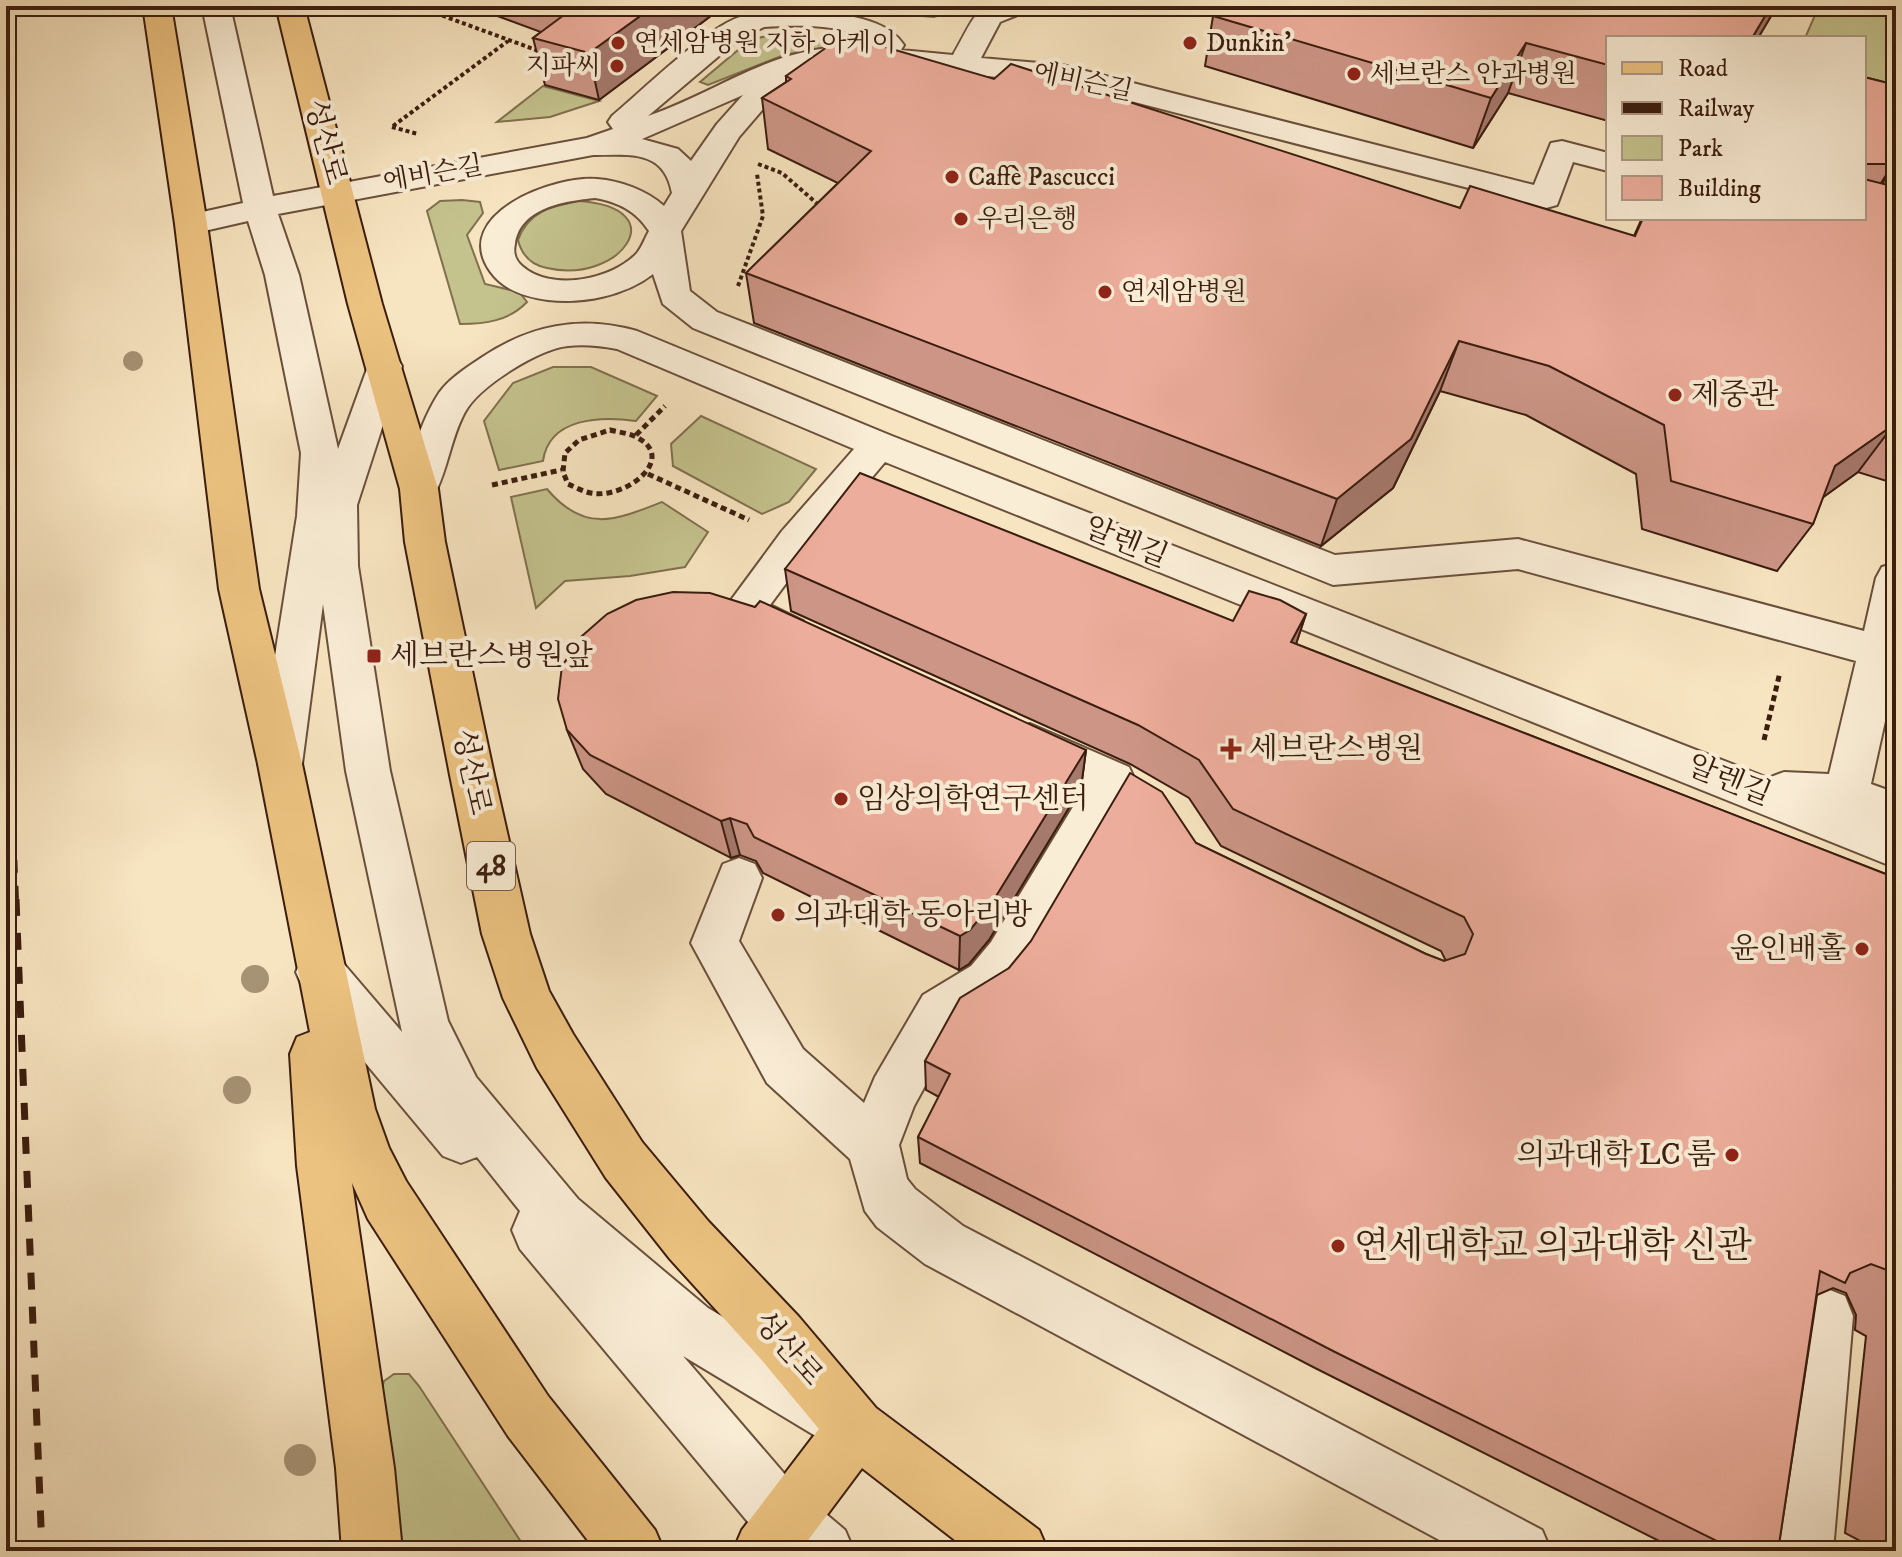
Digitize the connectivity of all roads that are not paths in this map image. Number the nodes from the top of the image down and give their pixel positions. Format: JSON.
{"nodes":[{"id":1,"x":157,"y":6,"type":"edge"},
{"id":2,"x":216,"y":6,"type":"edge"},
{"id":3,"x":290,"y":6,"type":"edge"},
{"id":4,"x":305,"y":6,"type":"edge"},
{"id":5,"x":1015,"y":6,"type":"edge"},
{"id":6,"x":890,"y":45,"type":"edge"},
{"id":7,"x":302,"y":55,"type":"junction"},
{"id":8,"x":826,"y":56,"type":"junction"},
{"id":9,"x":963,"y":63,"type":"junction"},
{"id":10,"x":593,"y":146,"type":"junction"},
{"id":11,"x":1606,"y":161,"type":"edge"},
{"id":12,"x":339,"y":191,"type":"junction"},
{"id":13,"x":688,"y":193,"type":"junction"},
{"id":14,"x":260,"y":209,"type":"junction"},
{"id":15,"x":191,"y":224,"type":"junction"},
{"id":16,"x":665,"y":231,"type":"junction"},
{"id":17,"x":543,"y":288,"type":"junction"},
{"id":18,"x":384,"y":366,"type":"junction"},
{"id":19,"x":700,"y":371,"type":"junction"},
{"id":20,"x":879,"y":445,"type":"junction"},
{"id":21,"x":419,"y":489,"type":"junction"},
{"id":22,"x":1896,"y":578,"type":"edge"},
{"id":23,"x":828,"y":650,"type":"edge"},
{"id":24,"x":1888,"y":653,"type":"edge"},
{"id":25,"x":984,"y":722,"type":"edge"},
{"id":26,"x":280,"y":764,"type":"junction"},
{"id":27,"x":1754,"y":790,"type":"junction"},
{"id":28,"x":1847,"y":794,"type":"junction"},
{"id":29,"x":1896,"y":813,"type":"edge"},
{"id":30,"x":1896,"y":848,"type":"edge"},
{"id":31,"x":739,"y":878,"type":"edge"},
{"id":32,"x":302,"y":884,"type":"junction"},
{"id":33,"x":320,"y":972,"type":"junction"},
{"id":34,"x":873,"y":1145,"type":"junction"},
{"id":35,"x":1825,"y":1316,"type":"edge"},
{"id":36,"x":856,"y":1428,"type":"junction"},
{"id":37,"x":791,"y":1541,"type":"edge"},
{"id":38,"x":372,"y":1551,"type":"edge"},
{"id":39,"x":634,"y":1551,"type":"edge"},
{"id":40,"x":1018,"y":1551,"type":"edge"},
{"id":41,"x":1521,"y":1551,"type":"edge"},
{"id":42,"x":1803,"y":1551,"type":"edge"}],
"edges":[{"from":1,"to":15,"type":"main road"},
{"from":2,"to":14,"type":"street"},
{"from":3,"to":7,"type":"main road","name":"성산로","number":"48"},
{"from":4,"to":7,"type":"street"},
{"from":5,"to":9,"type":"street"},
{"from":6,"to":10,"type":"street"},
{"from":7,"to":12,"type":"main road","name":"성산로","number":"48"},
{"from":8,"to":9,"type":"street","name":"에비슨길"},
{"from":8,"to":10,"type":"street","name":"에비슨길"},
{"from":8,"to":13,"type":"street"},
{"from":9,"to":11,"type":"street","name":"에비슨길"},
{"from":10,"to":12,"type":"street","name":"에비슨길"},
{"from":10,"to":13,"type":"street"},
{"from":12,"to":14,"type":"street","name":"에비슨길"},
{"from":12,"to":18,"type":"main road","name":"성산로","number":"48"},
{"from":13,"to":16,"type":"street"},
{"from":14,"to":15,"type":"street","name":"에비슨길"},
{"from":14,"to":26,"type":"street"},
{"from":15,"to":26,"type":"main road"},
{"from":16,"to":17,"type":"street"},
{"from":16,"to":17,"type":"street"},
{"from":16,"to":24,"type":"street"},
{"from":17,"to":19,"type":"street"},
{"from":18,"to":21,"type":"main road","name":"성산로","number":"48"},
{"from":18,"to":36,"type":"street"},
{"from":19,"to":20,"type":"street","name":"알렌길"},
{"from":19,"to":21,"type":"street","name":"알렌길"},
{"from":20,"to":23,"type":"street"},
{"from":20,"to":27,"type":"street","name":"알렌길"},
{"from":21,"to":36,"type":"main road","name":"성산로","number":"48"},
{"from":22,"to":24,"type":"street"},
{"from":24,"to":28,"type":"street"},
{"from":25,"to":34,"type":"street"},
{"from":26,"to":32,"type":"main road"},
{"from":27,"to":28,"type":"street"},
{"from":27,"to":30,"type":"street","name":"알렌길"},
{"from":28,"to":29,"type":"street"},
{"from":31,"to":34,"type":"street"},
{"from":32,"to":33,"type":"main road"},
{"from":32,"to":38,"type":"main road"},
{"from":33,"to":37,"type":"street"},
{"from":33,"to":39,"type":"main road"},
{"from":34,"to":41,"type":"street"},
{"from":35,"to":42,"type":"street"},
{"from":36,"to":37,"type":"main road"},
{"from":36,"to":40,"type":"main road","name":"성산로","number":"48"}]}
